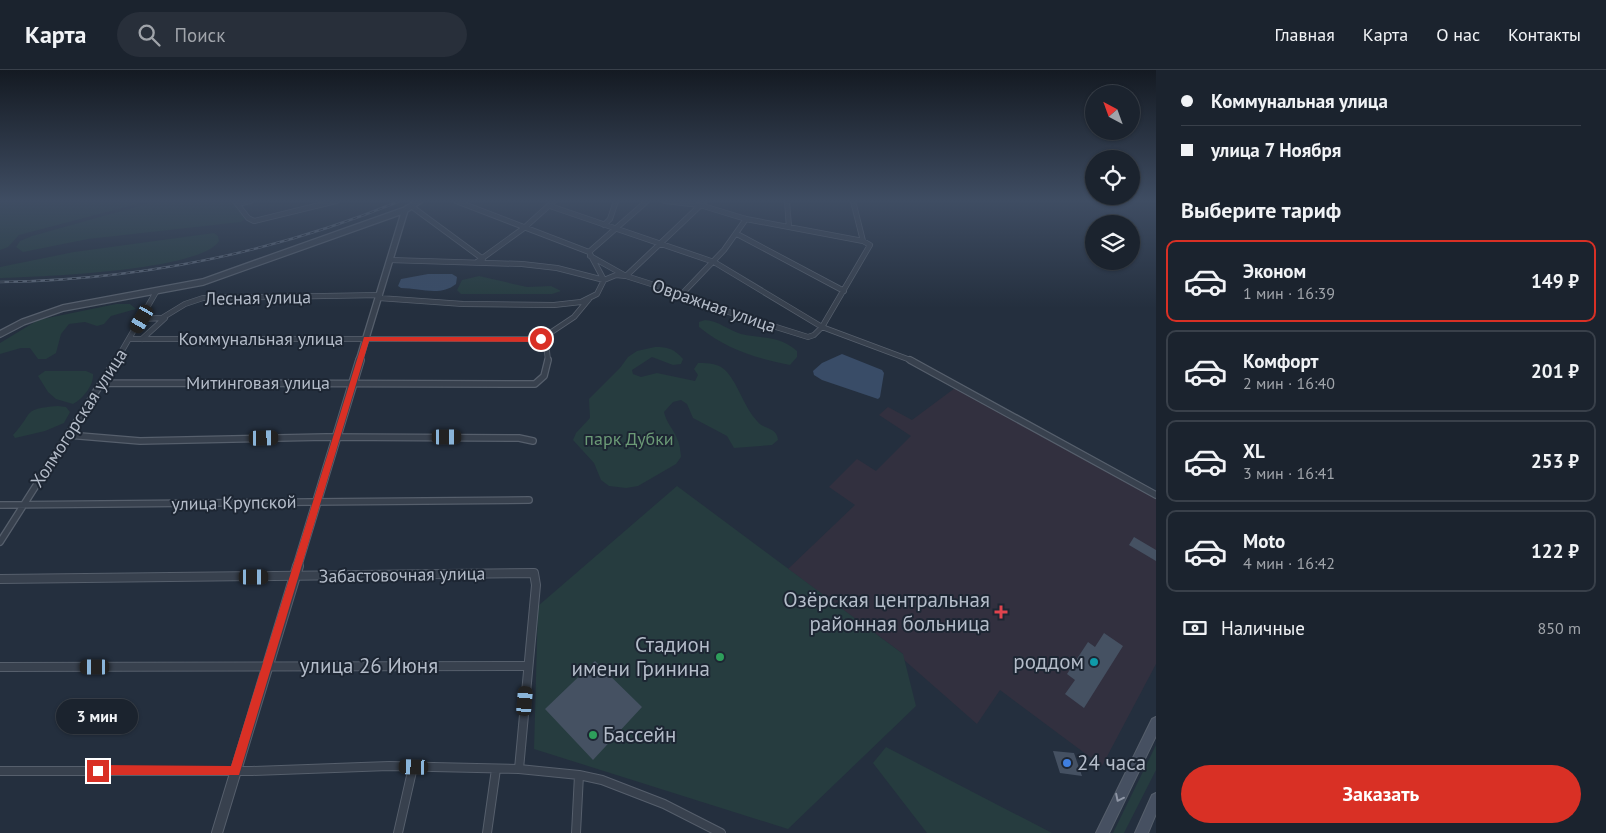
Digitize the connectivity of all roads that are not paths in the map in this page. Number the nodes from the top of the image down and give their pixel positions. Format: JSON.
{"nodes":[{"id":1,"x":331,"y":237,"type":"edge"},
{"id":2,"x":398,"y":237,"type":"edge"},
{"id":3,"x":450,"y":237,"type":"edge"},
{"id":4,"x":513,"y":237,"type":"edge"},
{"id":5,"x":546,"y":237,"type":"edge"},
{"id":6,"x":607,"y":237,"type":"edge"},
{"id":7,"x":638,"y":237,"type":"edge"},
{"id":8,"x":668,"y":237,"type":"edge"},
{"id":9,"x":735,"y":237,"type":"edge"},
{"id":10,"x":742,"y":237,"type":"edge"},
{"id":11,"x":841,"y":237,"type":"edge"},
{"id":12,"x":862,"y":237,"type":"edge"},
{"id":13,"x":863,"y":241,"type":"junction"},
{"id":14,"x":660,"y":244,"type":"junction"},
{"id":15,"x":589,"y":254,"type":"junction"},
{"id":16,"x":483,"y":259,"type":"junction"},
{"id":17,"x":390,"y":260,"type":"junction"},
{"id":18,"x":477,"y":262,"type":"junction"},
{"id":19,"x":714,"y":262,"type":"junction"},
{"id":20,"x":626,"y":276,"type":"junction"},
{"id":21,"x":604,"y":280,"type":"junction"},
{"id":22,"x":844,"y":291,"type":"junction"},
{"id":23,"x":156,"y":292,"type":"junction"},
{"id":24,"x":680,"y":295,"type":"junction"},
{"id":25,"x":380,"y":297,"type":"junction"},
{"id":26,"x":589,"y":299,"type":"junction"},
{"id":27,"x":168,"y":315,"type":"junction"},
{"id":28,"x":142,"y":319,"type":"junction"},
{"id":29,"x":822,"y":327,"type":"junction"},
{"id":30,"x":0,"y":334,"type":"edge"},
{"id":31,"x":366,"y":338,"type":"junction"},
{"id":32,"x":130,"y":339,"type":"junction"},
{"id":33,"x":142,"y":339,"type":"junction"},
{"id":34,"x":541,"y":339,"type":"junction"},
{"id":35,"x":102,"y":383,"type":"junction"},
{"id":36,"x":353,"y":383,"type":"junction"},
{"id":37,"x":68,"y":435,"type":"junction"},
{"id":38,"x":337,"y":436,"type":"junction"},
{"id":39,"x":533,"y":441,"type":"dead end"},
{"id":40,"x":1156,"y":494,"type":"edge"},
{"id":41,"x":529,"y":500,"type":"dead end"},
{"id":42,"x":318,"y":502,"type":"junction"},
{"id":43,"x":0,"y":505,"type":"edge"},
{"id":44,"x":23,"y":506,"type":"junction"},
{"id":45,"x":0,"y":542,"type":"edge"},
{"id":46,"x":293,"y":577,"type":"junction"},
{"id":47,"x":0,"y":579,"type":"edge"},
{"id":48,"x":267,"y":666,"type":"junction"},
{"id":49,"x":528,"y":666,"type":"junction"},
{"id":50,"x":0,"y":667,"type":"edge"},
{"id":51,"x":1156,"y":723,"type":"edge"},
{"id":52,"x":414,"y":767,"type":"junction"},
{"id":53,"x":496,"y":769,"type":"junction"},
{"id":54,"x":519,"y":769,"type":"junction"},
{"id":55,"x":0,"y":771,"type":"edge"},
{"id":56,"x":235,"y":771,"type":"junction"},
{"id":57,"x":579,"y":775,"type":"junction"},
{"id":58,"x":1156,"y":799,"type":"edge"},
{"id":59,"x":217,"y":833,"type":"edge"},
{"id":60,"x":398,"y":833,"type":"edge"},
{"id":61,"x":487,"y":833,"type":"edge"},
{"id":62,"x":576,"y":833,"type":"edge"},
{"id":63,"x":721,"y":833,"type":"edge"},
{"id":64,"x":1102,"y":833,"type":"edge"},
{"id":65,"x":1141,"y":833,"type":"edge"}],
"edges":[{"from":1,"to":23,"type":"street"},
{"from":2,"to":17,"type":"street"},
{"from":3,"to":16,"type":"street"},
{"from":4,"to":16,"type":"street"},
{"from":5,"to":15,"type":"street"},
{"from":6,"to":15,"type":"street"},
{"from":7,"to":14,"type":"street"},
{"from":8,"to":14,"type":"street"},
{"from":9,"to":19,"type":"street"},
{"from":10,"to":22,"type":"street"},
{"from":11,"to":13,"type":"street"},
{"from":12,"to":13,"type":"street"},
{"from":13,"to":22,"type":"street"},
{"from":14,"to":19,"type":"street"},
{"from":14,"to":20,"type":"street"},
{"from":15,"to":20,"type":"street"},
{"from":15,"to":21,"type":"street"},
{"from":16,"to":18,"type":"street"},
{"from":17,"to":18,"type":"street"},
{"from":17,"to":25,"type":"street"},
{"from":18,"to":21,"type":"street"},
{"from":19,"to":24,"type":"street"},
{"from":19,"to":29,"type":"street"},
{"from":20,"to":21,"type":"street","name":"Овражная улица"},
{"from":20,"to":24,"type":"street","name":"Овражная улица"},
{"from":21,"to":26,"type":"street"},
{"from":22,"to":29,"type":"street"},
{"from":23,"to":28,"type":"street","name":"Холмогорская улица"},
{"from":23,"to":30,"type":"street"},
{"from":24,"to":29,"type":"street","name":"Овражная улица"},
{"from":25,"to":26,"type":"street","name":"Лесная улица"},
{"from":25,"to":27,"type":"street","name":"Лесная улица"},
{"from":25,"to":31,"type":"street"},
{"from":26,"to":34,"type":"street"},
{"from":27,"to":28,"type":"street","name":"Лесная улица"},
{"from":27,"to":33,"type":"street"},
{"from":28,"to":32,"type":"street","name":"Холмогорская улица"},
{"from":29,"to":40,"type":"street"},
{"from":31,"to":33,"type":"street","name":"Коммунальная улица"},
{"from":31,"to":34,"type":"street","name":"Коммунальная улица"},
{"from":31,"to":36,"type":"street"},
{"from":32,"to":33,"type":"street","name":"Коммунальная улица"},
{"from":32,"to":35,"type":"street","name":"Холмогорская улица"},
{"from":34,"to":36,"type":"street","name":"Митинговая улица"},
{"from":35,"to":36,"type":"street","name":"Митинговая улица"},
{"from":35,"to":37,"type":"street","name":"Холмогорская улица"},
{"from":36,"to":38,"type":"street"},
{"from":37,"to":38,"type":"street"},
{"from":37,"to":44,"type":"street","name":"Холмогорская улица"},
{"from":38,"to":39,"type":"street"},
{"from":38,"to":42,"type":"street"},
{"from":41,"to":42,"type":"street","name":"улица Крупской"},
{"from":42,"to":44,"type":"street","name":"улица Крупской"},
{"from":42,"to":46,"type":"street"},
{"from":43,"to":44,"type":"street","name":"улица Крупской"},
{"from":44,"to":45,"type":"street","name":"Холмогорская улица"},
{"from":46,"to":47,"type":"street","name":"Забастовочная улица"},
{"from":46,"to":48,"type":"street"},
{"from":46,"to":49,"type":"street","name":"Забастовочная улица"},
{"from":48,"to":49,"type":"street","name":"улица 26 Июня"},
{"from":48,"to":50,"type":"street","name":"улица 26 Июня"},
{"from":48,"to":56,"type":"street"},
{"from":49,"to":54,"type":"street"},
{"from":51,"to":64,"type":"main road","one_way":true},
{"from":52,"to":53,"type":"street"},
{"from":52,"to":56,"type":"street"},
{"from":52,"to":60,"type":"street"},
{"from":53,"to":54,"type":"street"},
{"from":53,"to":61,"type":"street"},
{"from":54,"to":57,"type":"street"},
{"from":55,"to":56,"type":"street"},
{"from":56,"to":59,"type":"street"},
{"from":57,"to":62,"type":"street"},
{"from":57,"to":63,"type":"street"},
{"from":58,"to":65,"type":"main road"}]}
